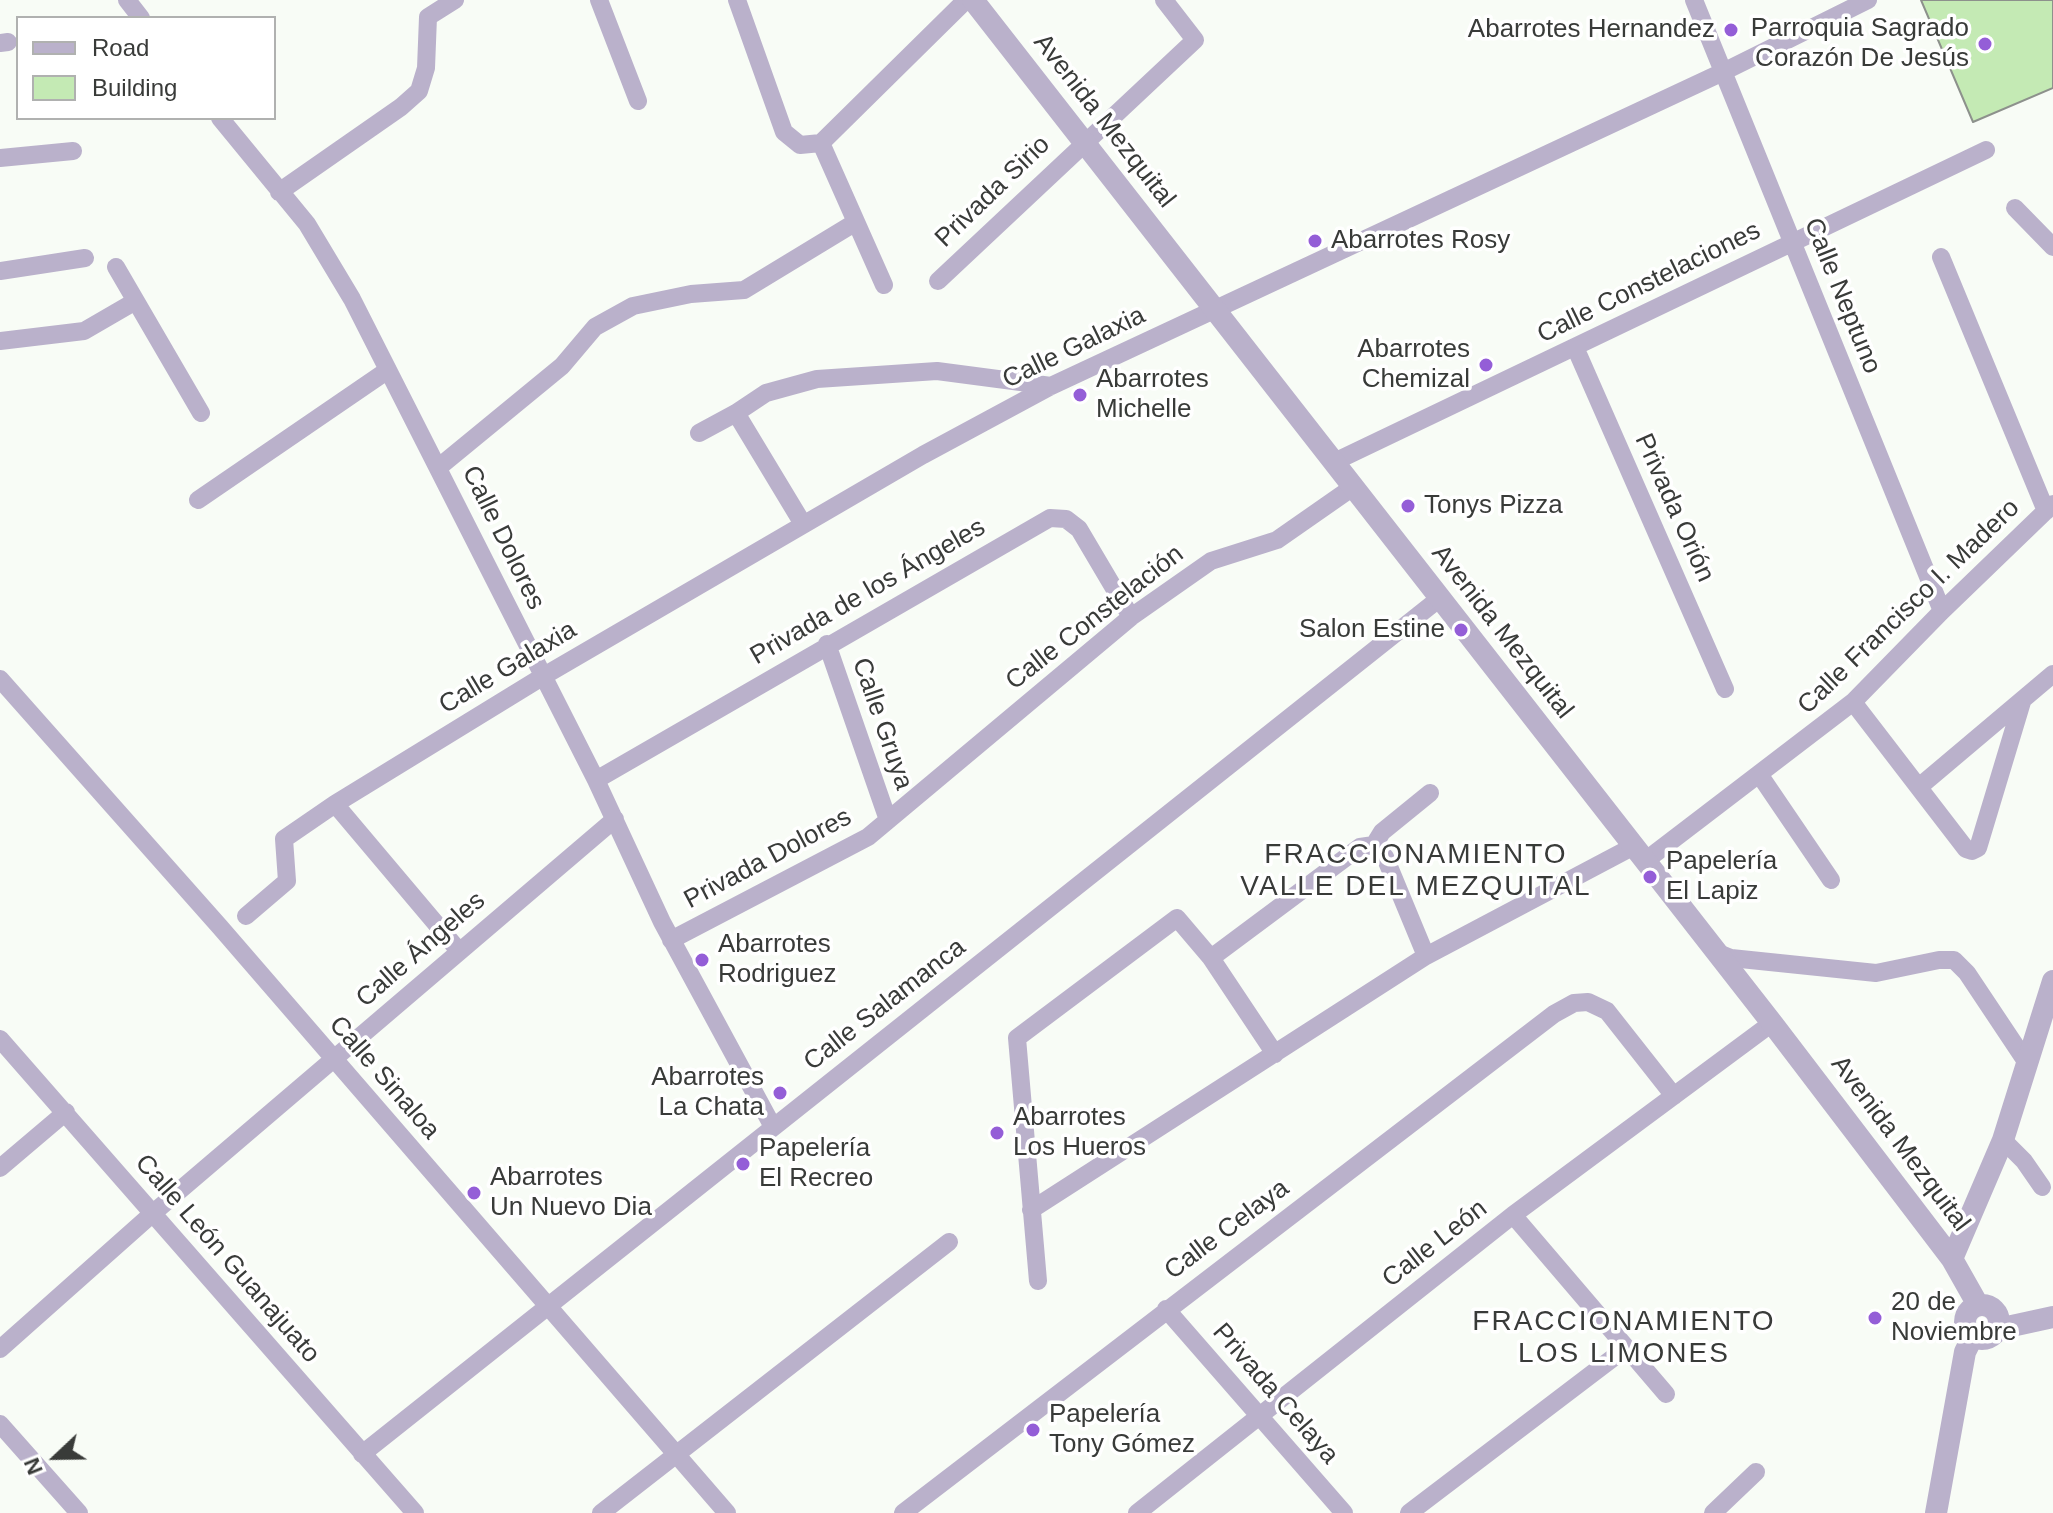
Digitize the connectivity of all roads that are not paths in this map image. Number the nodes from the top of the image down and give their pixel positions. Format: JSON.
{"nodes":[{"id":1,"x":127,"y":0,"type":"edge"},
{"id":2,"x":455,"y":0,"type":"edge"},
{"id":3,"x":599,"y":0,"type":"edge"},
{"id":4,"x":737,"y":0,"type":"edge"},
{"id":5,"x":966,"y":0,"type":"edge"},
{"id":6,"x":973,"y":0,"type":"edge"},
{"id":7,"x":1164,"y":0,"type":"edge"},
{"id":8,"x":1694,"y":0,"type":"edge"},
{"id":9,"x":1868,"y":0,"type":"edge"},
{"id":10,"x":139,"y":16,"type":"edge"},
{"id":11,"x":1723,"y":72,"type":"junction"},
{"id":12,"x":638,"y":101,"type":"dead end"},
{"id":13,"x":222,"y":120,"type":"edge"},
{"id":14,"x":1084,"y":142,"type":"junction"},
{"id":15,"x":821,"y":143,"type":"junction"},
{"id":16,"x":1986,"y":150,"type":"dead end"},
{"id":17,"x":73,"y":151,"type":"dead end"},
{"id":18,"x":0,"y":158,"type":"edge"},
{"id":19,"x":279,"y":192,"type":"junction"},
{"id":20,"x":2015,"y":208,"type":"dead end"},
{"id":21,"x":856,"y":222,"type":"junction"},
{"id":22,"x":1792,"y":243,"type":"junction"},
{"id":23,"x":2053,"y":247,"type":"edge"},
{"id":24,"x":1941,"y":257,"type":"dead end"},
{"id":25,"x":85,"y":258,"type":"dead end"},
{"id":26,"x":116,"y":267,"type":"dead end"},
{"id":27,"x":0,"y":271,"type":"edge"},
{"id":28,"x":938,"y":281,"type":"dead end"},
{"id":29,"x":884,"y":285,"type":"dead end"},
{"id":30,"x":134,"y":302,"type":"junction"},
{"id":31,"x":1216,"y":310,"type":"junction"},
{"id":32,"x":0,"y":341,"type":"edge"},
{"id":33,"x":1575,"y":347,"type":"junction"},
{"id":34,"x":388,"y":370,"type":"junction"},
{"id":35,"x":1051,"y":386,"type":"junction"},
{"id":36,"x":201,"y":413,"type":"dead end"},
{"id":37,"x":736,"y":413,"type":"junction"},
{"id":38,"x":699,"y":433,"type":"dead end"},
{"id":39,"x":1334,"y":462,"type":"junction"},
{"id":40,"x":439,"y":467,"type":"junction"},
{"id":41,"x":1353,"y":487,"type":"junction"},
{"id":42,"x":198,"y":500,"type":"dead end"},
{"id":43,"x":2050,"y":508,"type":"edge"},
{"id":44,"x":803,"y":524,"type":"junction"},
{"id":45,"x":1440,"y":598,"type":"junction"},
{"id":46,"x":1942,"y":611,"type":"junction"},
{"id":47,"x":1131,"y":617,"type":"junction"},
{"id":48,"x":827,"y":644,"type":"junction"},
{"id":49,"x":2053,"y":674,"type":"edge"},
{"id":50,"x":542,"y":677,"type":"junction"},
{"id":51,"x":0,"y":679,"type":"edge"},
{"id":52,"x":1725,"y":689,"type":"dead end"},
{"id":53,"x":1853,"y":702,"type":"junction"},
{"id":54,"x":2022,"y":702,"type":"junction"},
{"id":55,"x":1759,"y":774,"type":"junction"},
{"id":56,"x":596,"y":780,"type":"junction"},
{"id":57,"x":1919,"y":787,"type":"junction"},
{"id":58,"x":1430,"y":793,"type":"dead end"},
{"id":59,"x":335,"y":804,"type":"junction"},
{"id":60,"x":615,"y":819,"type":"junction"},
{"id":61,"x":888,"y":820,"type":"junction"},
{"id":62,"x":1374,"y":845,"type":"junction"},
{"id":63,"x":1639,"y":854,"type":"junction"},
{"id":64,"x":1831,"y":880,"type":"dead end"},
{"id":65,"x":246,"y":916,"type":"dead end"},
{"id":66,"x":671,"y":940,"type":"junction"},
{"id":67,"x":459,"y":951,"type":"junction"},
{"id":68,"x":1716,"y":952,"type":"junction"},
{"id":69,"x":1426,"y":956,"type":"junction"},
{"id":70,"x":1211,"y":958,"type":"junction"},
{"id":71,"x":2053,"y":981,"type":"edge"},
{"id":72,"x":1772,"y":1023,"type":"junction"},
{"id":73,"x":0,"y":1039,"type":"edge"},
{"id":74,"x":1275,"y":1054,"type":"junction"},
{"id":75,"x":334,"y":1060,"type":"junction"},
{"id":76,"x":2027,"y":1063,"type":"junction"},
{"id":77,"x":1674,"y":1096,"type":"junction"},
{"id":78,"x":66,"y":1112,"type":"junction"},
{"id":79,"x":773,"y":1127,"type":"junction"},
{"id":80,"x":2003,"y":1140,"type":"junction"},
{"id":81,"x":0,"y":1168,"type":"edge"},
{"id":82,"x":2042,"y":1187,"type":"dead end"},
{"id":83,"x":1031,"y":1210,"type":"junction"},
{"id":84,"x":152,"y":1214,"type":"junction"},
{"id":85,"x":1513,"y":1215,"type":"junction"},
{"id":86,"x":949,"y":1242,"type":"dead end"},
{"id":87,"x":1952,"y":1259,"type":"junction"},
{"id":88,"x":1038,"y":1281,"type":"dead end"},
{"id":89,"x":1978,"y":1305,"type":"junction"},
{"id":90,"x":547,"y":1307,"type":"junction"},
{"id":91,"x":1166,"y":1309,"type":"junction"},
{"id":92,"x":2053,"y":1317,"type":"edge"},
{"id":93,"x":1998,"y":1329,"type":"junction"},
{"id":94,"x":1973,"y":1336,"type":"junction"},
{"id":95,"x":1626,"y":1348,"type":"junction"},
{"id":96,"x":0,"y":1349,"type":"edge"},
{"id":97,"x":1666,"y":1394,"type":"dead end"},
{"id":98,"x":1259,"y":1416,"type":"junction"},
{"id":99,"x":0,"y":1424,"type":"edge"},
{"id":100,"x":362,"y":1454,"type":"junction"},
{"id":101,"x":676,"y":1455,"type":"junction"},
{"id":102,"x":1756,"y":1472,"type":"dead end"},
{"id":103,"x":409,"y":1511,"type":"edge"},
{"id":104,"x":79,"y":1513,"type":"edge"},
{"id":105,"x":601,"y":1513,"type":"edge"},
{"id":106,"x":727,"y":1513,"type":"edge"},
{"id":107,"x":903,"y":1513,"type":"edge"},
{"id":108,"x":1137,"y":1513,"type":"edge"},
{"id":109,"x":1344,"y":1513,"type":"edge"},
{"id":110,"x":1409,"y":1513,"type":"edge"},
{"id":111,"x":1713,"y":1513,"type":"edge"},
{"id":112,"x":1936,"y":1513,"type":"edge"}],
"edges":[{"from":1,"to":10,"type":"street"},
{"from":2,"to":19,"type":"street"},
{"from":3,"to":12,"type":"street"},
{"from":4,"to":15,"type":"street"},
{"from":5,"to":15,"type":"street"},
{"from":6,"to":14,"type":"street","name":"Avenida Mezquital"},
{"from":7,"to":14,"type":"street","name":"Privada Sirio"},
{"from":8,"to":11,"type":"street","name":"Calle Neptuno"},
{"from":9,"to":11,"type":"street","name":"Calle Galaxia"},
{"from":11,"to":22,"type":"street","name":"Calle Neptuno"},
{"from":11,"to":31,"type":"street","name":"Calle Galaxia"},
{"from":13,"to":19,"type":"street","name":"Calle Dolores"},
{"from":14,"to":28,"type":"street","name":"Privada Sirio"},
{"from":14,"to":31,"type":"street","name":"Avenida Mezquital"},
{"from":15,"to":21,"type":"street"},
{"from":16,"to":22,"type":"street","name":"Calle Constelaciones"},
{"from":17,"to":18,"type":"street"},
{"from":19,"to":34,"type":"street","name":"Calle Dolores"},
{"from":20,"to":23,"type":"street"},
{"from":21,"to":29,"type":"street"},
{"from":21,"to":40,"type":"street"},
{"from":22,"to":33,"type":"street","name":"Calle Constelaciones"},
{"from":22,"to":46,"type":"street","name":"Calle Neptuno"},
{"from":24,"to":43,"type":"street"},
{"from":25,"to":27,"type":"street"},
{"from":26,"to":30,"type":"street"},
{"from":30,"to":32,"type":"street"},
{"from":30,"to":36,"type":"street"},
{"from":31,"to":35,"type":"street","name":"Calle Galaxia"},
{"from":31,"to":39,"type":"street","name":"Avenida Mezquital"},
{"from":33,"to":39,"type":"street","name":"Calle Constelaciones"},
{"from":33,"to":52,"type":"street","name":"Privada Orión"},
{"from":34,"to":40,"type":"street","name":"Calle Dolores"},
{"from":34,"to":42,"type":"street"},
{"from":35,"to":37,"type":"street"},
{"from":35,"to":44,"type":"street","name":"Calle Galaxia"},
{"from":37,"to":38,"type":"street"},
{"from":37,"to":44,"type":"street"},
{"from":39,"to":41,"type":"street","name":"Avenida Mezquital"},
{"from":40,"to":50,"type":"street","name":"Calle Dolores"},
{"from":41,"to":45,"type":"street","name":"Avenida Mezquital"},
{"from":41,"to":47,"type":"street","name":"Calle Constelación"},
{"from":43,"to":46,"type":"street","name":"Calle Francisco I. Madero"},
{"from":44,"to":50,"type":"street","name":"Calle Galaxia"},
{"from":45,"to":63,"type":"street","name":"Avenida Mezquital"},
{"from":45,"to":79,"type":"street","name":"Calle Salamanca"},
{"from":46,"to":53,"type":"street","name":"Calle Francisco I. Madero"},
{"from":47,"to":48,"type":"street","name":"Privada de los Ángeles"},
{"from":47,"to":61,"type":"street","name":"Calle Constelación"},
{"from":48,"to":56,"type":"street","name":"Privada de los Ángeles"},
{"from":48,"to":61,"type":"street","name":"Calle Gruya"},
{"from":49,"to":54,"type":"street"},
{"from":50,"to":56,"type":"street","name":"Calle Dolores"},
{"from":50,"to":59,"type":"street","name":"Calle Galaxia"},
{"from":51,"to":75,"type":"street","name":"Calle Sinaloa"},
{"from":53,"to":55,"type":"street","name":"Calle Francisco I. Madero"},
{"from":53,"to":57,"type":"street"},
{"from":54,"to":57,"type":"street"},
{"from":54,"to":57,"type":"street"},
{"from":55,"to":63,"type":"street","name":"Calle Francisco I. Madero"},
{"from":55,"to":64,"type":"street"},
{"from":56,"to":60,"type":"street","name":"Calle Dolores"},
{"from":58,"to":62,"type":"street"},
{"from":59,"to":65,"type":"street","name":"Calle Galaxia"},
{"from":59,"to":67,"type":"street"},
{"from":60,"to":66,"type":"street","name":"Calle Dolores"},
{"from":60,"to":67,"type":"street","name":"Calle Ángeles"},
{"from":61,"to":66,"type":"street","name":"Privada Dolores"},
{"from":62,"to":69,"type":"street"},
{"from":62,"to":70,"type":"street"},
{"from":63,"to":68,"type":"street","name":"Avenida Mezquital"},
{"from":63,"to":69,"type":"street","name":"Calle Francisco I. Madero"},
{"from":66,"to":79,"type":"street","name":"Calle Dolores"},
{"from":67,"to":75,"type":"street","name":"Calle Ángeles"},
{"from":68,"to":72,"type":"street","name":"Avenida Mezquital"},
{"from":68,"to":76,"type":"street"},
{"from":69,"to":74,"type":"street","name":"Calle Francisco I. Madero"},
{"from":70,"to":74,"type":"street"},
{"from":70,"to":83,"type":"street"},
{"from":71,"to":76,"type":"street"},
{"from":72,"to":77,"type":"street","name":"Calle León"},
{"from":72,"to":87,"type":"street","name":"Avenida Mezquital"},
{"from":73,"to":78,"type":"street","name":"Calle León Guanajuato"},
{"from":74,"to":83,"type":"street","name":"Calle Francisco I. Madero"},
{"from":75,"to":84,"type":"street","name":"Calle Ángeles"},
{"from":75,"to":90,"type":"street","name":"Calle Sinaloa"},
{"from":76,"to":80,"type":"street"},
{"from":77,"to":85,"type":"street","name":"Calle León"},
{"from":77,"to":91,"type":"street","name":"Calle Celaya"},
{"from":78,"to":81,"type":"street"},
{"from":78,"to":84,"type":"street","name":"Calle León Guanajuato"},
{"from":79,"to":90,"type":"street","name":"Calle Salamanca"},
{"from":80,"to":82,"type":"street"},
{"from":80,"to":87,"type":"street"},
{"from":83,"to":88,"type":"street"},
{"from":84,"to":96,"type":"street","name":"Calle Ángeles"},
{"from":84,"to":100,"type":"street","name":"Calle León Guanajuato"},
{"from":85,"to":95,"type":"street"},
{"from":85,"to":98,"type":"street","name":"Calle León"},
{"from":86,"to":101,"type":"street"},
{"from":87,"to":89,"type":"street","name":"Avenida Mezquital"},
{"from":89,"to":93,"type":"street"},
{"from":89,"to":94,"type":"street"},
{"from":90,"to":100,"type":"street","name":"Calle Salamanca"},
{"from":90,"to":101,"type":"street","name":"Calle Sinaloa"},
{"from":91,"to":98,"type":"street","name":"Privada Celaya"},
{"from":91,"to":107,"type":"street","name":"Calle Celaya"},
{"from":92,"to":93,"type":"street"},
{"from":93,"to":94,"type":"street"},
{"from":94,"to":112,"type":"street"},
{"from":95,"to":97,"type":"street"},
{"from":95,"to":110,"type":"street"},
{"from":98,"to":108,"type":"street","name":"Calle León"},
{"from":98,"to":109,"type":"street","name":"Privada Celaya"},
{"from":99,"to":104,"type":"street"},
{"from":100,"to":103,"type":"street","name":"Calle León Guanajuato"},
{"from":101,"to":105,"type":"street"},
{"from":101,"to":106,"type":"street","name":"Calle Sinaloa"},
{"from":102,"to":111,"type":"street"}]}
